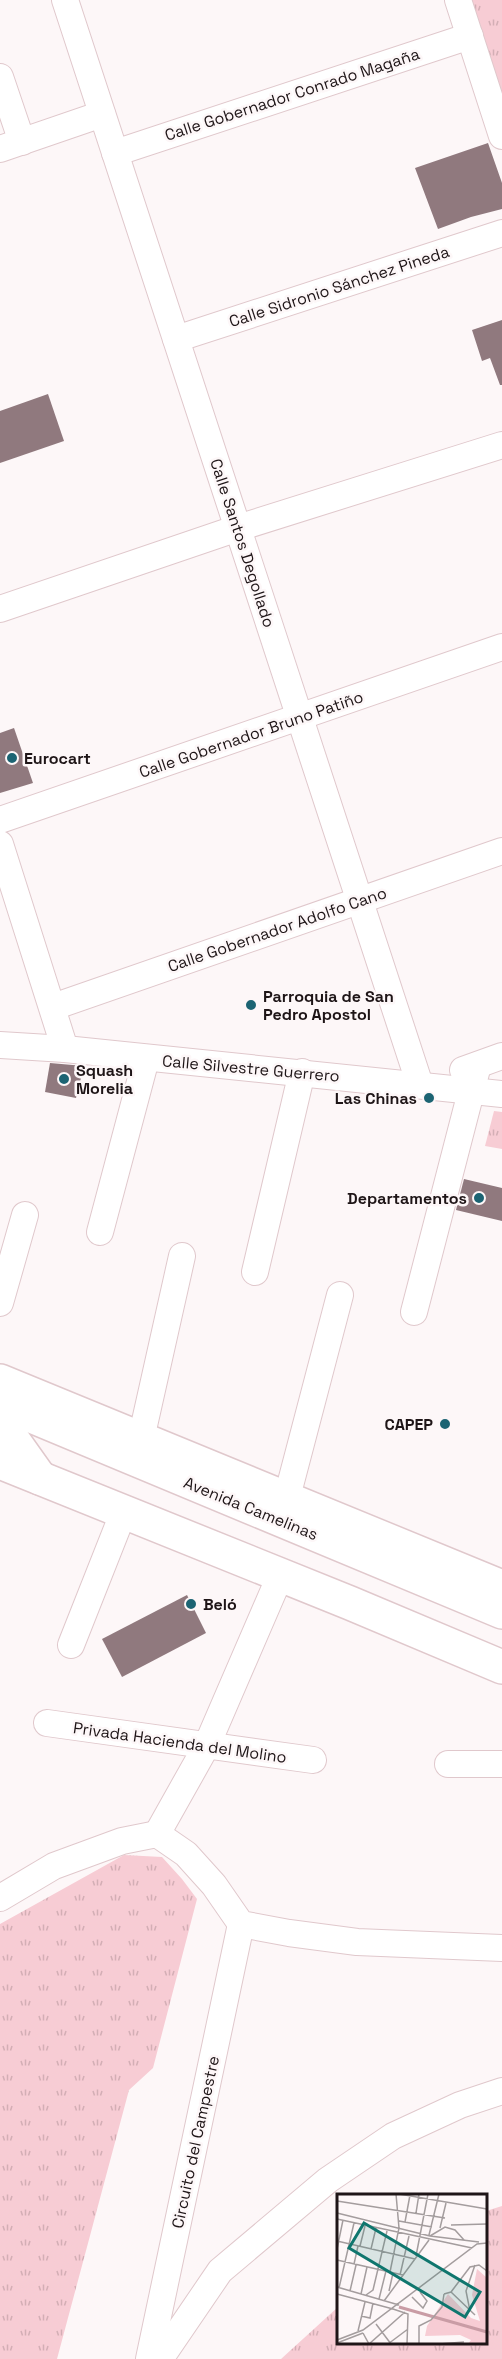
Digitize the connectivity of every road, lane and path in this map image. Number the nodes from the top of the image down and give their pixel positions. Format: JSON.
{"nodes":[{"id":1,"x":65,"y":0,"type":"edge"},
{"id":2,"x":458,"y":0,"type":"edge"},
{"id":3,"x":470,"y":36,"type":"junction"},
{"id":4,"x":0,"y":77,"type":"edge"},
{"id":5,"x":102,"y":114,"type":"junction"},
{"id":6,"x":502,"y":136,"type":"edge"},
{"id":7,"x":11,"y":145,"type":"edge"},
{"id":8,"x":115,"y":153,"type":"junction"},
{"id":9,"x":502,"y":234,"type":"edge"},
{"id":10,"x":176,"y":339,"type":"junction"},
{"id":11,"x":502,"y":445,"type":"edge"},
{"id":12,"x":238,"y":528,"type":"junction"},
{"id":13,"x":0,"y":609,"type":"edge"},
{"id":14,"x":502,"y":647,"type":"edge"},
{"id":15,"x":300,"y":717,"type":"junction"},
{"id":16,"x":0,"y":820,"type":"edge"},
{"id":17,"x":0,"y":844,"type":"edge"},
{"id":18,"x":502,"y":851,"type":"edge"},
{"id":19,"x":6,"y":887,"type":"edge"},
{"id":20,"x":359,"y":900,"type":"junction"},
{"id":21,"x":53,"y":1007,"type":"junction"},
{"id":22,"x":0,"y":1045,"type":"edge"},
{"id":23,"x":65,"y":1049,"type":"junction"},
{"id":24,"x":502,"y":1056,"type":"edge"},
{"id":25,"x":146,"y":1059,"type":"junction"},
{"id":26,"x":478,"y":1065,"type":"junction"},
{"id":27,"x":302,"y":1072,"type":"junction"},
{"id":28,"x":420,"y":1085,"type":"junction"},
{"id":29,"x":472,"y":1092,"type":"junction"},
{"id":30,"x":502,"y":1094,"type":"edge"},
{"id":31,"x":25,"y":1215,"type":"dead end"},
{"id":32,"x":100,"y":1232,"type":"dead end"},
{"id":33,"x":182,"y":1256,"type":"dead end"},
{"id":34,"x":255,"y":1272,"type":"dead end"},
{"id":35,"x":340,"y":1295,"type":"dead end"},
{"id":36,"x":0,"y":1303,"type":"edge"},
{"id":37,"x":414,"y":1312,"type":"dead end"},
{"id":38,"x":8,"y":1407,"type":"edge"},
{"id":39,"x":141,"y":1439,"type":"junction"},
{"id":40,"x":0,"y":1462,"type":"edge"},
{"id":41,"x":40,"y":1478,"type":"junction"},
{"id":42,"x":287,"y":1497,"type":"junction"},
{"id":43,"x":124,"y":1512,"type":"junction"},
{"id":44,"x":280,"y":1576,"type":"junction"},
{"id":45,"x":502,"y":1587,"type":"edge"},
{"id":46,"x":502,"y":1612,"type":"edge"},
{"id":47,"x":502,"y":1632,"type":"edge"},
{"id":48,"x":71,"y":1645,"type":"dead end"},
{"id":49,"x":502,"y":1667,"type":"edge"},
{"id":50,"x":47,"y":1723,"type":"dead end"},
{"id":51,"x":207,"y":1745,"type":"junction"},
{"id":52,"x":313,"y":1760,"type":"dead end"},
{"id":53,"x":448,"y":1764,"type":"dead end"},
{"id":54,"x":502,"y":1764,"type":"edge"},
{"id":55,"x":157,"y":1834,"type":"junction"},
{"id":56,"x":0,"y":1898,"type":"edge"},
{"id":57,"x":241,"y":1924,"type":"junction"},
{"id":58,"x":502,"y":1948,"type":"edge"},
{"id":59,"x":502,"y":2091,"type":"edge"},
{"id":60,"x":149,"y":2359,"type":"edge"},
{"id":61,"x":160,"y":2359,"type":"edge"}],
"edges":[{"from":1,"to":5,"type":"street","name":"Calle Santos Degollado"},
{"from":2,"to":3,"type":"street"},
{"from":3,"to":6,"type":"street"},
{"from":3,"to":8,"type":"street","name":"Calle Gobernador Conrado Magaña"},
{"from":4,"to":7,"type":"street"},
{"from":5,"to":7,"type":"street"},
{"from":5,"to":8,"type":"street","name":"Calle Santos Degollado"},
{"from":8,"to":10,"type":"street","name":"Calle Santos Degollado"},
{"from":9,"to":10,"type":"street","name":"Calle Sidronio Sánchez Pineda"},
{"from":10,"to":12,"type":"street","name":"Calle Santos Degollado"},
{"from":11,"to":12,"type":"street"},
{"from":12,"to":13,"type":"street"},
{"from":12,"to":15,"type":"street","name":"Calle Santos Degollado"},
{"from":14,"to":15,"type":"street","name":"Calle Gobernador Bruno Patiño"},
{"from":15,"to":16,"type":"street","name":"Calle Gobernador Bruno Patiño"},
{"from":15,"to":20,"type":"street","name":"Calle Santos Degollado"},
{"from":17,"to":19,"type":"street"},
{"from":18,"to":20,"type":"street","name":"Calle Gobernador Adolfo Cano"},
{"from":19,"to":21,"type":"street"},
{"from":20,"to":21,"type":"street","name":"Calle Gobernador Adolfo Cano"},
{"from":20,"to":28,"type":"street","name":"Calle Santos Degollado"},
{"from":21,"to":23,"type":"street"},
{"from":22,"to":23,"type":"street","name":"Calle Silvestre Guerrero"},
{"from":23,"to":25,"type":"street","name":"Calle Silvestre Guerrero"},
{"from":24,"to":26,"type":"street"},
{"from":25,"to":27,"type":"street","name":"Calle Silvestre Guerrero"},
{"from":25,"to":32,"type":"street"},
{"from":26,"to":28,"type":"street"},
{"from":26,"to":29,"type":"street"},
{"from":27,"to":28,"type":"street","name":"Calle Silvestre Guerrero"},
{"from":27,"to":34,"type":"street"},
{"from":28,"to":29,"type":"street","name":"Calle Silvestre Guerrero"},
{"from":29,"to":30,"type":"street","name":"Calle Silvestre Guerrero"},
{"from":29,"to":37,"type":"street"},
{"from":31,"to":36,"type":"street"},
{"from":33,"to":39,"type":"street"},
{"from":35,"to":42,"type":"street"},
{"from":38,"to":39,"type":"main road","name":"Avenida Camelinas"},
{"from":38,"to":41,"type":"main road"},
{"from":38,"to":46,"type":"main road","name":"Avenida Camelinas"},
{"from":38,"to":47,"type":"main road","name":"Avenida Camelinas"},
{"from":39,"to":42,"type":"main road","name":"Avenida Camelinas"},
{"from":40,"to":41,"type":"main road"},
{"from":41,"to":43,"type":"main road"},
{"from":42,"to":45,"type":"main road","name":"Avenida Camelinas"},
{"from":43,"to":44,"type":"main road"},
{"from":43,"to":48,"type":"street"},
{"from":44,"to":49,"type":"main road"},
{"from":44,"to":51,"type":"street"},
{"from":50,"to":51,"type":"street","name":"Privada Hacienda del Molino"},
{"from":51,"to":52,"type":"street","name":"Privada Hacienda del Molino"},
{"from":51,"to":55,"type":"street"},
{"from":53,"to":54,"type":"street"},
{"from":55,"to":56,"type":"street"},
{"from":55,"to":57,"type":"street"},
{"from":57,"to":58,"type":"street"},
{"from":57,"to":60,"type":"street","name":"Circuito del Campestre"},
{"from":59,"to":61,"type":"street"}]}
